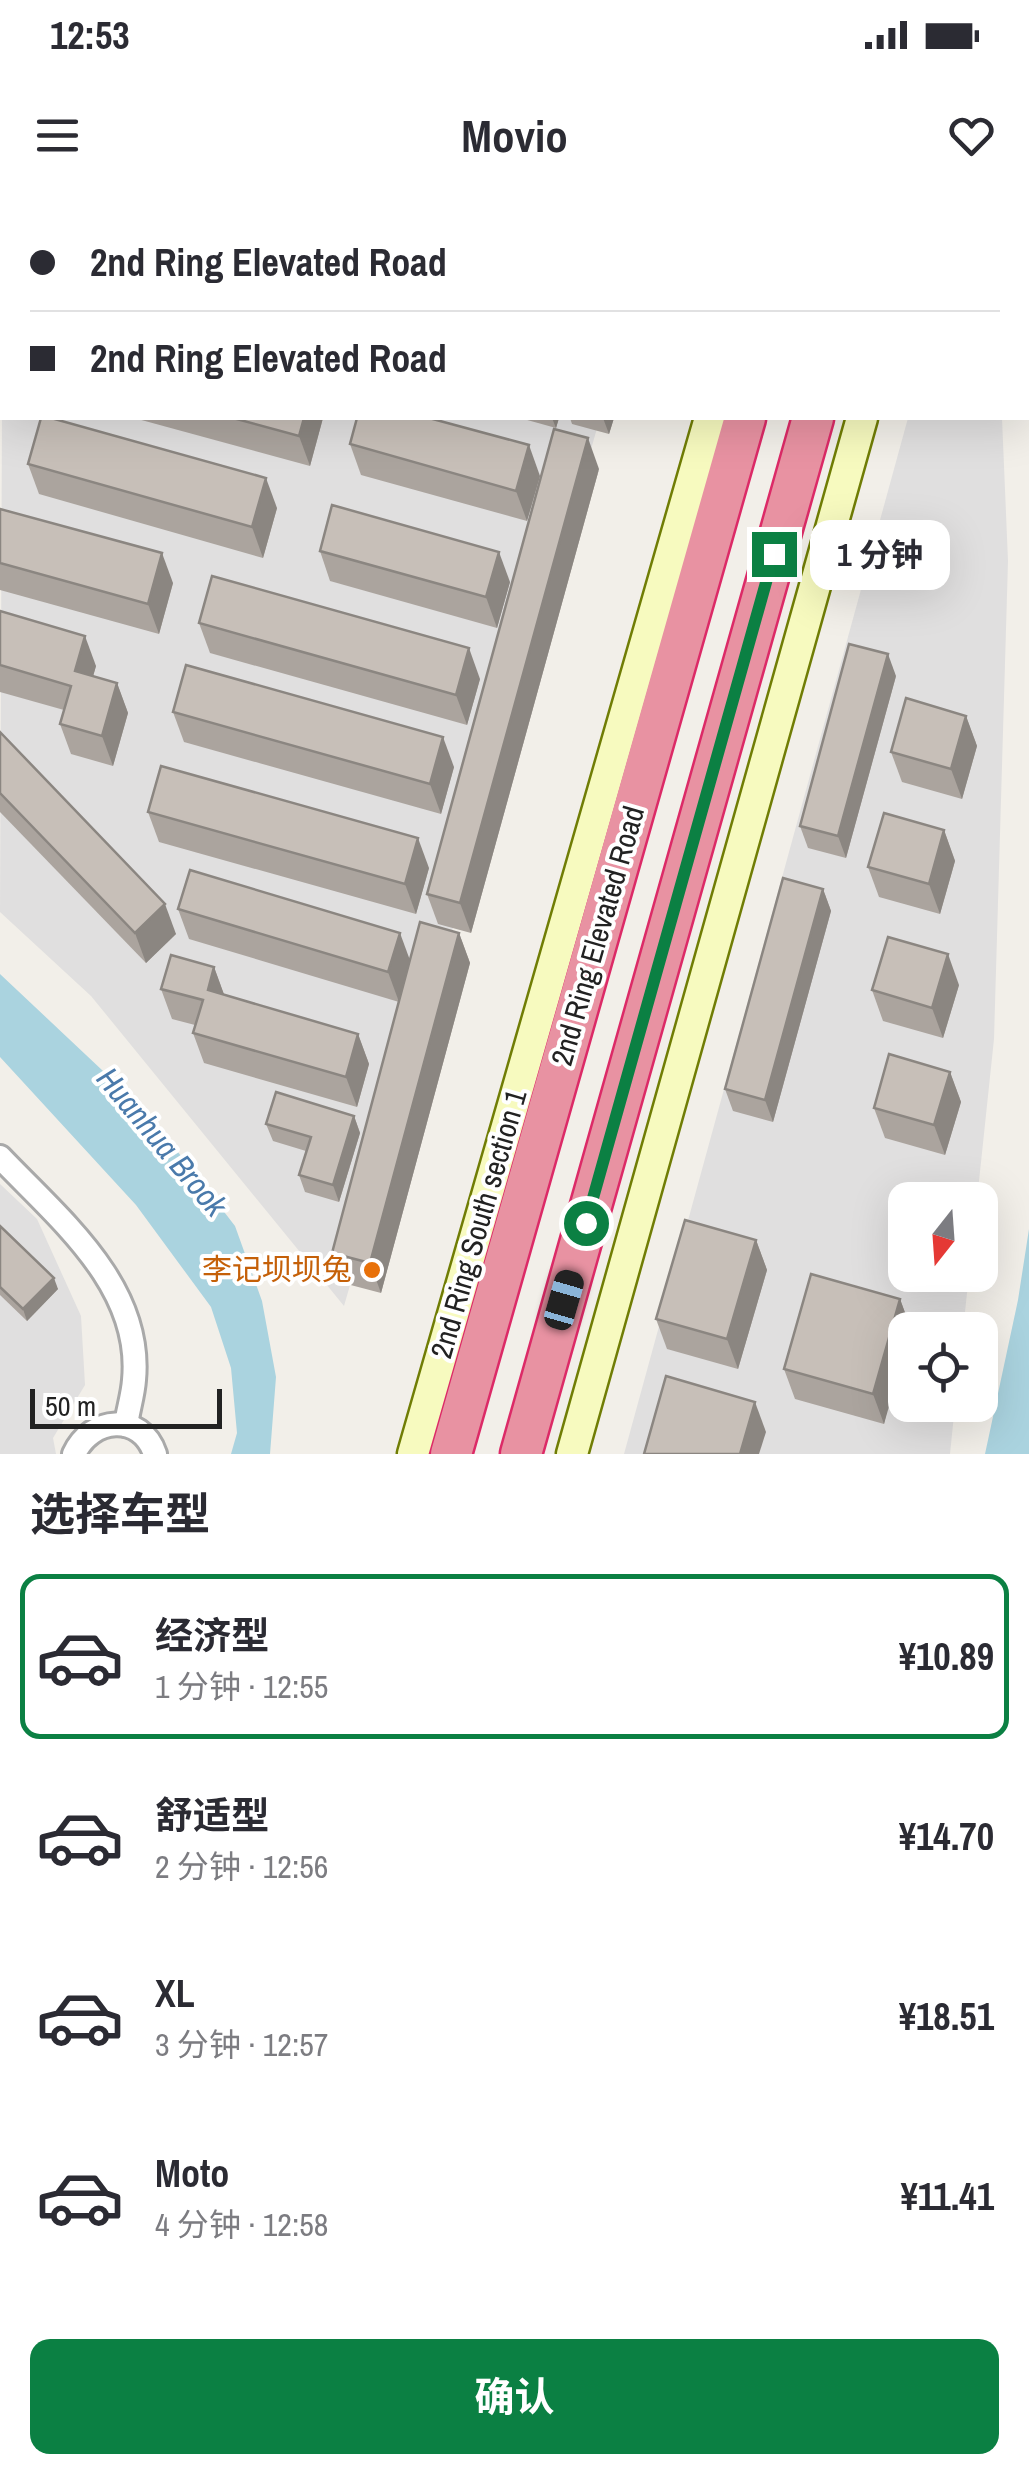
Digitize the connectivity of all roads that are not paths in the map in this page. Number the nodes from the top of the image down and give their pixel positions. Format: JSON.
{"nodes":[{"id":1,"x":709,"y":420,"type":"edge"},
{"id":2,"x":744,"y":420,"type":"edge"},
{"id":3,"x":812,"y":420,"type":"edge"},
{"id":4,"x":861,"y":420,"type":"edge"},
{"id":5,"x":0,"y":1158,"type":"edge"},
{"id":6,"x":126,"y":1425,"type":"junction"},
{"id":7,"x":74,"y":1454,"type":"edge"},
{"id":8,"x":156,"y":1454,"type":"edge"},
{"id":9,"x":413,"y":1454,"type":"edge"},
{"id":10,"x":451,"y":1454,"type":"edge"},
{"id":11,"x":521,"y":1454,"type":"edge"},
{"id":12,"x":572,"y":1454,"type":"edge"}],
"edges":[{"from":1,"to":9,"type":"main road","name":"2nd Ring South section 1"},
{"from":2,"to":10,"type":"highway","name":"2nd Ring Elevated Road"},
{"from":3,"to":11,"type":"highway"},
{"from":4,"to":12,"type":"main road"},
{"from":5,"to":6,"type":"street"},
{"from":6,"to":7,"type":"street"},
{"from":6,"to":8,"type":"street"}]}
